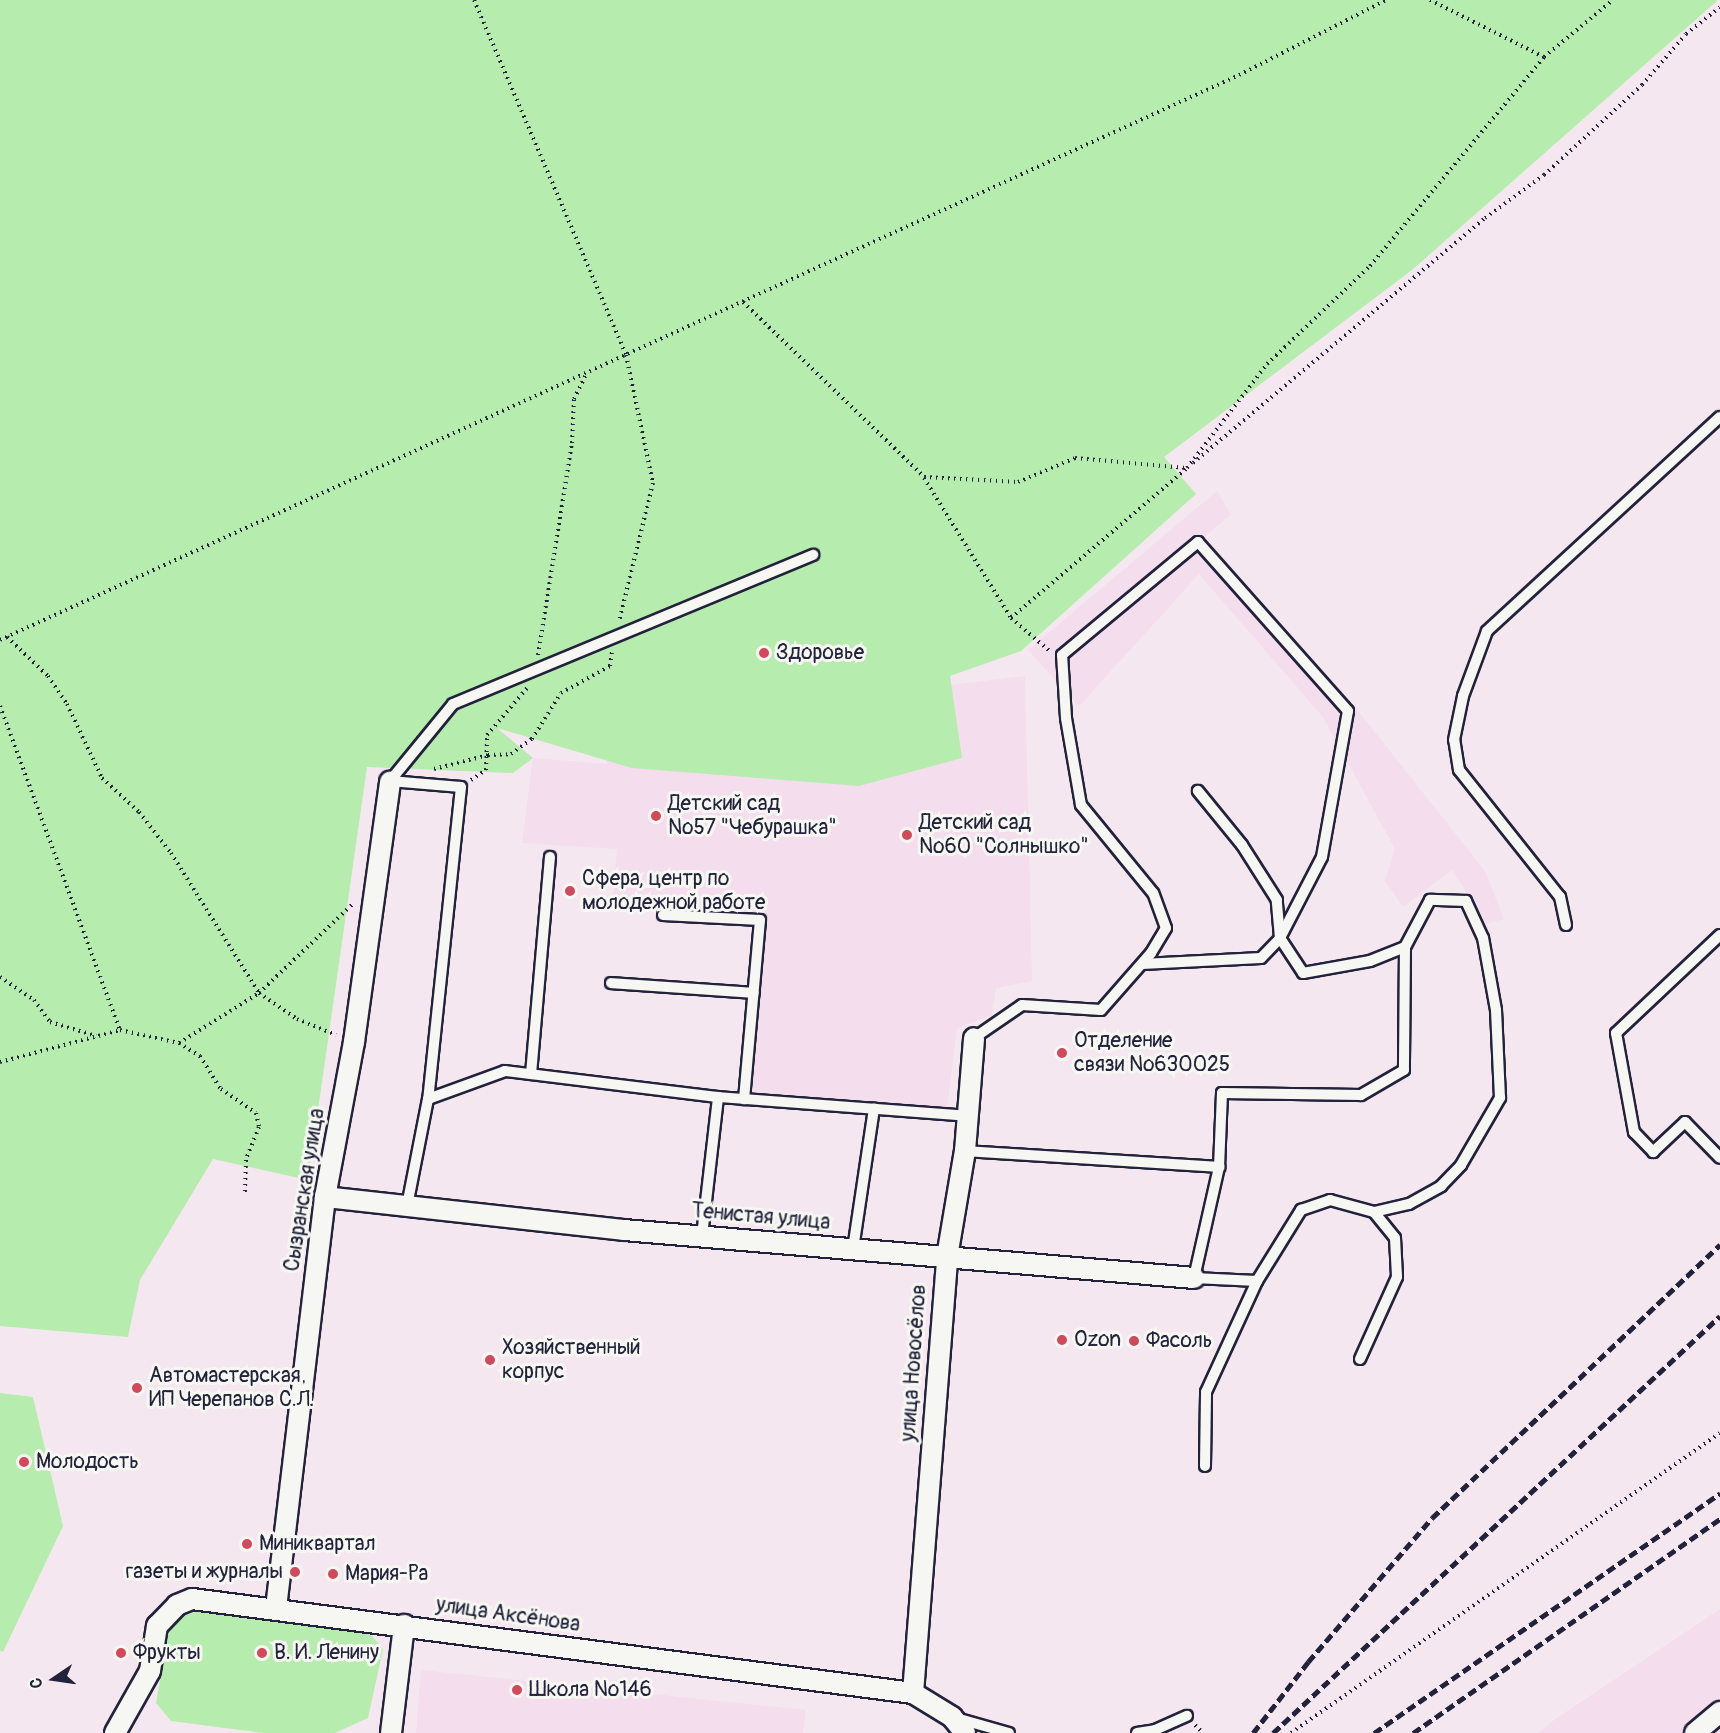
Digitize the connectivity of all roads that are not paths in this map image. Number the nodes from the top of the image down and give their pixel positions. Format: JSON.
{"nodes":[{"id":1,"x":1720,"y":417,"type":"edge"},
{"id":2,"x":813,"y":555,"type":"dead end"},
{"id":3,"x":390,"y":781,"type":"junction"},
{"id":4,"x":1198,"y":791,"type":"dead end"},
{"id":5,"x":550,"y":857,"type":"dead end"},
{"id":6,"x":663,"y":915,"type":"dead end"},
{"id":7,"x":1566,"y":925,"type":"dead end"},
{"id":8,"x":1720,"y":935,"type":"edge"},
{"id":9,"x":1280,"y":938,"type":"junction"},
{"id":10,"x":1405,"y":947,"type":"junction"},
{"id":11,"x":1142,"y":964,"type":"junction"},
{"id":12,"x":611,"y":983,"type":"dead end"},
{"id":13,"x":754,"y":993,"type":"junction"},
{"id":14,"x":974,"y":1038,"type":"joint"},
{"id":15,"x":531,"y":1074,"type":"junction"},
{"id":16,"x":718,"y":1097,"type":"junction"},
{"id":17,"x":428,"y":1099,"type":"junction"},
{"id":18,"x":744,"y":1099,"type":"junction"},
{"id":19,"x":874,"y":1109,"type":"junction"},
{"id":20,"x":968,"y":1116,"type":"junction"},
{"id":21,"x":965,"y":1151,"type":"junction"},
{"id":22,"x":1720,"y":1158,"type":"edge"},
{"id":23,"x":1219,"y":1167,"type":"junction"},
{"id":24,"x":326,"y":1197,"type":"junction"},
{"id":25,"x":407,"y":1206,"type":"junction"},
{"id":26,"x":1374,"y":1212,"type":"junction"},
{"id":27,"x":702,"y":1236,"type":"junction"},
{"id":28,"x":854,"y":1249,"type":"junction"},
{"id":29,"x":947,"y":1257,"type":"junction"},
{"id":30,"x":1194,"y":1278,"type":"junction"},
{"id":31,"x":1257,"y":1281,"type":"junction"},
{"id":32,"x":1360,"y":1359,"type":"dead end"},
{"id":33,"x":1205,"y":1466,"type":"dead end"},
{"id":34,"x":276,"y":1608,"type":"junction"},
{"id":35,"x":404,"y":1625,"type":"junction"},
{"id":36,"x":913,"y":1693,"type":"junction"},
{"id":37,"x":1720,"y":1712,"type":"edge"},
{"id":38,"x":1187,"y":1716,"type":"dead end"},
{"id":39,"x":952,"y":1717,"type":"junction"},
{"id":40,"x":115,"y":1733,"type":"edge"},
{"id":41,"x":390,"y":1733,"type":"edge"},
{"id":42,"x":965,"y":1733,"type":"edge"},
{"id":43,"x":1009,"y":1733,"type":"edge"},
{"id":44,"x":1137,"y":1733,"type":"edge"},
{"id":45,"x":1695,"y":1733,"type":"edge"}],
"edges":[{"from":1,"to":7,"type":"lane"},
{"from":2,"to":3,"type":"lane"},
{"from":3,"to":17,"type":"lane"},
{"from":3,"to":24,"type":"street","name":"Сызранская улица"},
{"from":4,"to":9,"type":"lane"},
{"from":5,"to":15,"type":"lane"},
{"from":6,"to":13,"type":"lane"},
{"from":8,"to":22,"type":"lane"},
{"from":9,"to":10,"type":"lane"},
{"from":9,"to":11,"type":"lane"},
{"from":9,"to":11,"type":"lane"},
{"from":10,"to":23,"type":"lane"},
{"from":10,"to":26,"type":"lane"},
{"from":11,"to":14,"type":"lane"},
{"from":12,"to":13,"type":"lane"},
{"from":13,"to":18,"type":"lane"},
{"from":14,"to":20,"type":"street","name":"улица Новосёлов"},
{"from":15,"to":16,"type":"lane"},
{"from":15,"to":17,"type":"lane"},
{"from":16,"to":18,"type":"lane"},
{"from":16,"to":27,"type":"lane"},
{"from":17,"to":25,"type":"lane"},
{"from":18,"to":19,"type":"lane"},
{"from":19,"to":20,"type":"lane"},
{"from":19,"to":28,"type":"lane"},
{"from":20,"to":21,"type":"street","name":"улица Новосёлов"},
{"from":21,"to":23,"type":"lane"},
{"from":21,"to":29,"type":"street","name":"улица Новосёлов"},
{"from":23,"to":30,"type":"lane"},
{"from":24,"to":25,"type":"street","name":"Тенистая улица"},
{"from":24,"to":34,"type":"street","name":"Сызранская улица"},
{"from":25,"to":27,"type":"street","name":"Тенистая улица"},
{"from":26,"to":31,"type":"lane"},
{"from":26,"to":32,"type":"lane"},
{"from":27,"to":28,"type":"street","name":"Тенистая улица"},
{"from":28,"to":29,"type":"street","name":"Тенистая улица"},
{"from":29,"to":30,"type":"street","name":"Тенистая улица"},
{"from":29,"to":36,"type":"street","name":"улица Новосёлов"},
{"from":30,"to":31,"type":"lane"},
{"from":31,"to":33,"type":"lane"},
{"from":34,"to":35,"type":"street","name":"улица Аксёнова"},
{"from":34,"to":40,"type":"street","name":"улица Аксёнова"},
{"from":35,"to":36,"type":"street","name":"улица Аксёнова"},
{"from":35,"to":41,"type":"street"},
{"from":36,"to":39,"type":"street","name":"улица Аксёнова"},
{"from":37,"to":45,"type":"street"},
{"from":38,"to":44,"type":"lane"},
{"from":39,"to":42,"type":"street","name":"улица Аксёнова"},
{"from":39,"to":43,"type":"lane"}]}
